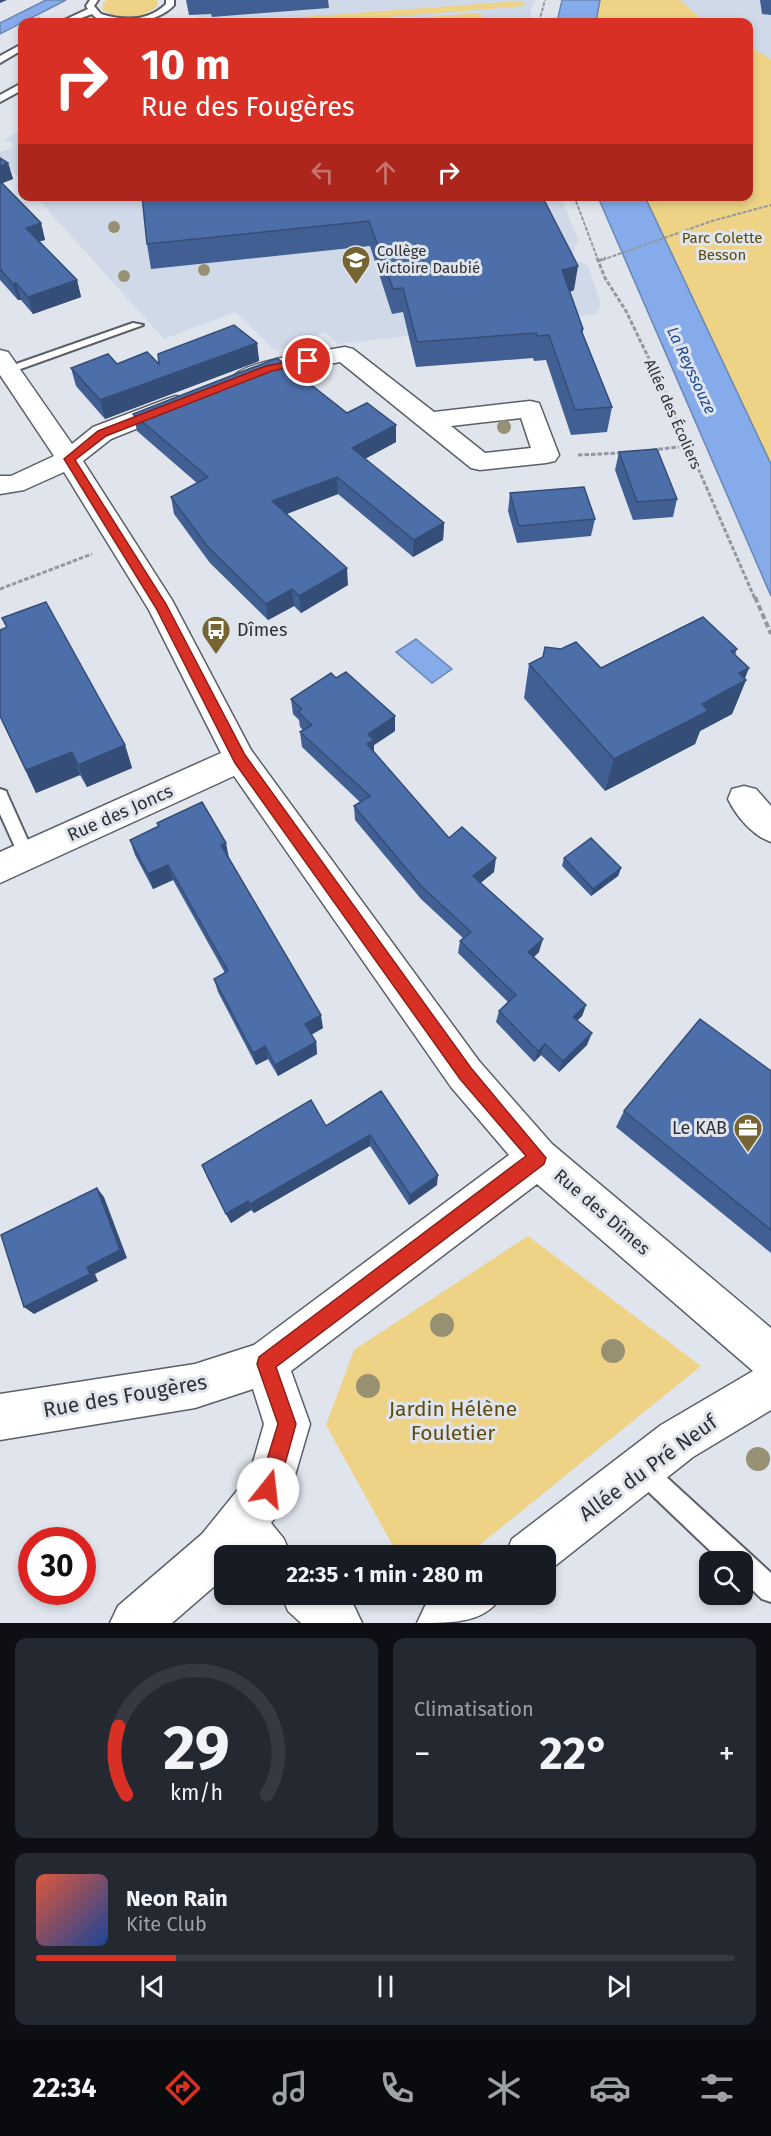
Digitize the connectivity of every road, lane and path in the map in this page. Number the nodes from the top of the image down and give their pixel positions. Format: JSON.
{"nodes":[{"id":1,"x":94,"y":0,"type":"edge"},
{"id":2,"x":170,"y":0,"type":"edge"},
{"id":3,"x":545,"y":0,"type":"edge"},
{"id":4,"x":92,"y":11,"type":"junction"},
{"id":5,"x":74,"y":18,"type":"edge"},
{"id":6,"x":105,"y":18,"type":"edge"},
{"id":7,"x":145,"y":18,"type":"edge"},
{"id":8,"x":540,"y":18,"type":"edge"},
{"id":9,"x":18,"y":49,"type":"edge"},
{"id":10,"x":0,"y":60,"type":"edge"},
{"id":11,"x":18,"y":88,"type":"edge"},
{"id":12,"x":0,"y":99,"type":"edge"},
{"id":13,"x":576,"y":201,"type":"edge"},
{"id":14,"x":771,"y":205,"type":"edge"},
{"id":15,"x":598,"y":261,"type":"junction"},
{"id":16,"x":137,"y":325,"type":"dead end"},
{"id":17,"x":4,"y":363,"type":"edge"},
{"id":18,"x":426,"y":421,"type":"dead end"},
{"id":19,"x":687,"y":446,"type":"junction"},
{"id":20,"x":641,"y":451,"type":"edge"},
{"id":21,"x":631,"y":452,"type":"edge"},
{"id":22,"x":592,"y":456,"type":"junction"},
{"id":23,"x":69,"y":459,"type":"junction"},
{"id":24,"x":0,"y":485,"type":"edge"},
{"id":25,"x":122,"y":543,"type":"junction"},
{"id":26,"x":0,"y":589,"type":"edge"},
{"id":27,"x":771,"y":634,"type":"edge"},
{"id":28,"x":240,"y":759,"type":"junction"},
{"id":29,"x":0,"y":796,"type":"edge"},
{"id":30,"x":744,"y":800,"type":"dead end"},
{"id":31,"x":771,"y":828,"type":"edge"},
{"id":32,"x":14,"y":862,"type":"edge"},
{"id":33,"x":538,"y":1158,"type":"junction"},
{"id":34,"x":771,"y":1357,"type":"edge"},
{"id":35,"x":266,"y":1364,"type":"junction"},
{"id":36,"x":771,"y":1385,"type":"edge"},
{"id":37,"x":0,"y":1417,"type":"edge"},
{"id":38,"x":641,"y":1469,"type":"junction"},
{"id":39,"x":254,"y":1539,"type":"edge"},
{"id":40,"x":544,"y":1545,"type":"edge"},
{"id":41,"x":730,"y":1551,"type":"edge"},
{"id":42,"x":753,"y":1573,"type":"edge"},
{"id":43,"x":771,"y":1590,"type":"edge"},
{"id":44,"x":317,"y":1605,"type":"edge"},
{"id":45,"x":465,"y":1605,"type":"edge"},
{"id":46,"x":135,"y":1623,"type":"edge"},
{"id":47,"x":337,"y":1623,"type":"edge"},
{"id":48,"x":442,"y":1623,"type":"edge"}],
"edges":[{"from":1,"to":4,"type":"lane"},
{"from":2,"to":7,"type":"lane"},
{"from":3,"to":8,"type":"path"},
{"from":4,"to":5,"type":"lane"},
{"from":4,"to":6,"type":"lane"},
{"from":9,"to":10,"type":"lane"},
{"from":11,"to":12,"type":"lane"},
{"from":13,"to":15,"type":"path","name":"Allée des Écoliers"},
{"from":14,"to":15,"type":"path"},
{"from":15,"to":19,"type":"path","name":"Allée des Écoliers"},
{"from":16,"to":17,"type":"lane"},
{"from":17,"to":23,"type":"street","name":"Rue des Dîmes"},
{"from":18,"to":23,"type":"street"},
{"from":19,"to":20,"type":"path"},
{"from":19,"to":27,"type":"path","name":"Allée des Écoliers"},
{"from":21,"to":22,"type":"path"},
{"from":22,"to":22,"type":"path"},
{"from":23,"to":24,"type":"street"},
{"from":23,"to":25,"type":"street","name":"Rue des Dîmes"},
{"from":25,"to":26,"type":"path"},
{"from":25,"to":28,"type":"street","name":"Rue des Dîmes"},
{"from":28,"to":32,"type":"street","name":"Rue des Joncs"},
{"from":28,"to":33,"type":"street","name":"Rue des Dîmes"},
{"from":29,"to":32,"type":"lane"},
{"from":30,"to":31,"type":"street"},
{"from":33,"to":34,"type":"street","name":"Rue des Dîmes"},
{"from":33,"to":35,"type":"street","name":"Rue des Fougères"},
{"from":35,"to":37,"type":"street","name":"Rue des Fougères"},
{"from":35,"to":39,"type":"street"},
{"from":36,"to":38,"type":"street","name":"Allée du Pré Neuf"},
{"from":38,"to":40,"type":"street","name":"Allée du Pré Neuf"},
{"from":38,"to":41,"type":"lane"},
{"from":39,"to":46,"type":"street"},
{"from":42,"to":43,"type":"lane"},
{"from":44,"to":47,"type":"street"},
{"from":45,"to":48,"type":"street"}]}
